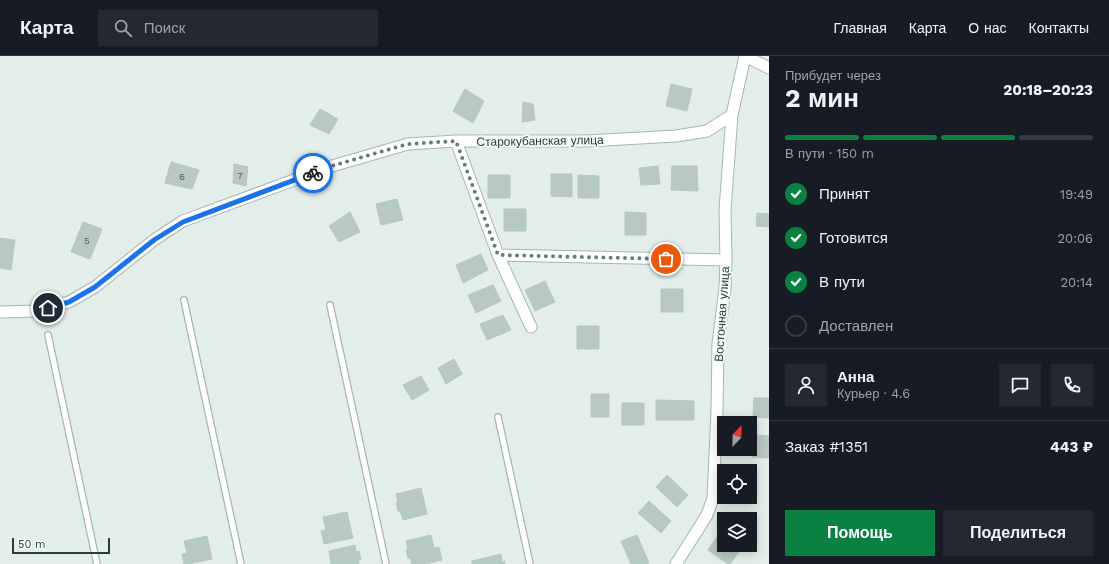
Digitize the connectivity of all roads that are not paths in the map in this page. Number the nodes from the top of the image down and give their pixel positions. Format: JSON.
{"nodes":[{"id":1,"x":745,"y":56,"type":"edge"},
{"id":2,"x":769,"y":68,"type":"edge"},
{"id":3,"x":732,"y":115,"type":"junction"},
{"id":4,"x":456,"y":141,"type":"junction"},
{"id":5,"x":498,"y":255,"type":"junction"},
{"id":6,"x":726,"y":260,"type":"junction"},
{"id":7,"x":184,"y":300,"type":"dead end"},
{"id":8,"x":330,"y":305,"type":"dead end"},
{"id":9,"x":0,"y":312,"type":"edge"},
{"id":10,"x":531,"y":327,"type":"dead end"},
{"id":11,"x":48,"y":335,"type":"dead end"},
{"id":12,"x":498,"y":417,"type":"dead end"},
{"id":13,"x":97,"y":564,"type":"edge"},
{"id":14,"x":241,"y":564,"type":"edge"},
{"id":15,"x":386,"y":564,"type":"edge"},
{"id":16,"x":530,"y":564,"type":"edge"},
{"id":17,"x":676,"y":564,"type":"edge"}],
"edges":[{"from":1,"to":2,"type":"street"},
{"from":1,"to":3,"type":"street","name":"Восточная улица"},
{"from":3,"to":4,"type":"street","name":"Старокубанская улица"},
{"from":3,"to":6,"type":"street","name":"Восточная улица"},
{"from":4,"to":5,"type":"street"},
{"from":4,"to":9,"type":"street","name":"Старокубанская улица"},
{"from":5,"to":6,"type":"street"},
{"from":5,"to":10,"type":"street"},
{"from":6,"to":17,"type":"street","name":"Восточная улица"},
{"from":7,"to":14,"type":"lane"},
{"from":8,"to":15,"type":"lane"},
{"from":11,"to":13,"type":"lane"},
{"from":12,"to":16,"type":"lane"}]}
